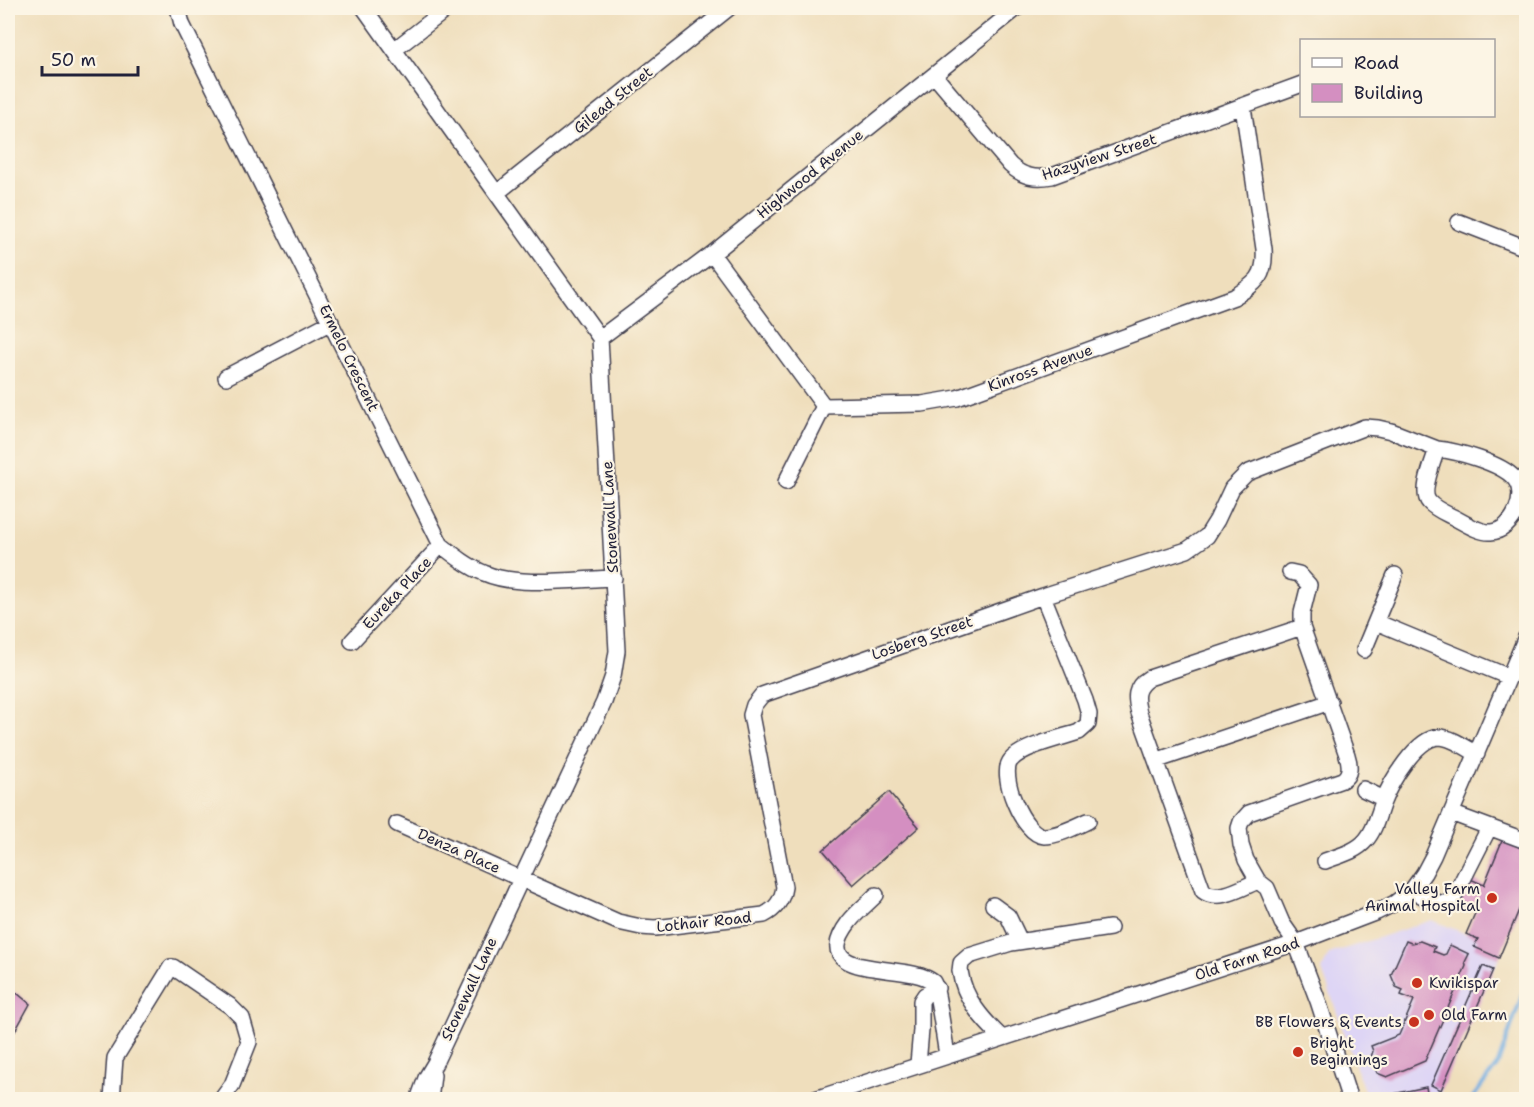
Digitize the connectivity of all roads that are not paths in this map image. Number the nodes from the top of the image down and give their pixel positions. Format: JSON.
{"nodes":[{"id":1,"x":178,"y":8,"type":"edge"},
{"id":2,"x":364,"y":8,"type":"edge"},
{"id":3,"x":448,"y":8,"type":"edge"},
{"id":4,"x":729,"y":8,"type":"edge"},
{"id":5,"x":1017,"y":8,"type":"edge"},
{"id":6,"x":394,"y":50,"type":"junction"},
{"id":7,"x":934,"y":75,"type":"junction"},
{"id":8,"x":1300,"y":85,"type":"edge"},
{"id":9,"x":1243,"y":108,"type":"junction"},
{"id":10,"x":498,"y":192,"type":"junction"},
{"id":11,"x":1460,"y":222,"type":"dead end"},
{"id":12,"x":1527,"y":248,"type":"edge"},
{"id":13,"x":712,"y":254,"type":"junction"},
{"id":14,"x":331,"y":322,"type":"junction"},
{"id":15,"x":600,"y":338,"type":"junction"},
{"id":16,"x":226,"y":376,"type":"dead end"},
{"id":17,"x":824,"y":406,"type":"junction"},
{"id":18,"x":1437,"y":449,"type":"junction"},
{"id":19,"x":786,"y":482,"type":"dead end"},
{"id":20,"x":441,"y":545,"type":"junction"},
{"id":21,"x":1290,"y":572,"type":"dead end"},
{"id":22,"x":1395,"y":575,"type":"dead end"},
{"id":23,"x":614,"y":578,"type":"junction"},
{"id":24,"x":1043,"y":596,"type":"junction"},
{"id":25,"x":1376,"y":622,"type":"junction"},
{"id":26,"x":1302,"y":627,"type":"junction"},
{"id":27,"x":1527,"y":637,"type":"edge"},
{"id":28,"x":352,"y":640,"type":"dead end"},
{"id":29,"x":1364,"y":650,"type":"dead end"},
{"id":30,"x":1509,"y":677,"type":"junction"},
{"id":31,"x":1330,"y":702,"type":"junction"},
{"id":32,"x":1477,"y":754,"type":"junction"},
{"id":33,"x":1158,"y":760,"type":"junction"},
{"id":34,"x":1363,"y":789,"type":"dead end"},
{"id":35,"x":1384,"y":799,"type":"junction"},
{"id":36,"x":1451,"y":813,"type":"junction"},
{"id":37,"x":1088,"y":821,"type":"dead end"},
{"id":38,"x":397,"y":824,"type":"dead end"},
{"id":39,"x":1490,"y":828,"type":"junction"},
{"id":40,"x":1527,"y":841,"type":"edge"},
{"id":41,"x":1325,"y":861,"type":"dead end"},
{"id":42,"x":521,"y":878,"type":"junction"},
{"id":43,"x":1258,"y":881,"type":"junction"},
{"id":44,"x":1412,"y":890,"type":"junction"},
{"id":45,"x":876,"y":895,"type":"dead end"},
{"id":46,"x":782,"y":898,"type":"joint"},
{"id":47,"x":993,"y":905,"type":"dead end"},
{"id":48,"x":1110,"y":928,"type":"dead end"},
{"id":49,"x":1020,"y":941,"type":"junction"},
{"id":50,"x":1296,"y":943,"type":"junction"},
{"id":51,"x":937,"y":988,"type":"junction"},
{"id":52,"x":980,"y":1016,"type":"junction"},
{"id":53,"x":1002,"y":1038,"type":"junction"},
{"id":54,"x":975,"y":1046,"type":"junction"},
{"id":55,"x":948,"y":1055,"type":"junction"},
{"id":56,"x":435,"y":1063,"type":"junction"},
{"id":57,"x":918,"y":1064,"type":"junction"},
{"id":58,"x":112,"y":1100,"type":"edge"},
{"id":59,"x":221,"y":1100,"type":"edge"},
{"id":60,"x":418,"y":1100,"type":"edge"},
{"id":61,"x":430,"y":1100,"type":"edge"},
{"id":62,"x":812,"y":1100,"type":"edge"},
{"id":63,"x":1350,"y":1100,"type":"edge"}],
"edges":[{"from":1,"to":14,"type":"street","name":"Ermelo Crescent"},
{"from":2,"to":6,"type":"street"},
{"from":3,"to":6,"type":"street"},
{"from":4,"to":10,"type":"street","name":"Gilead Street"},
{"from":5,"to":7,"type":"street","name":"Highwood Avenue"},
{"from":6,"to":10,"type":"street"},
{"from":7,"to":9,"type":"street","name":"Hazyview Street"},
{"from":7,"to":13,"type":"street","name":"Highwood Avenue"},
{"from":8,"to":9,"type":"street","name":"Hazyview Street"},
{"from":9,"to":17,"type":"street","name":"Kinross Avenue"},
{"from":10,"to":15,"type":"street"},
{"from":11,"to":12,"type":"street"},
{"from":13,"to":15,"type":"street","name":"Highwood Avenue"},
{"from":13,"to":17,"type":"street"},
{"from":14,"to":16,"type":"street"},
{"from":14,"to":20,"type":"street","name":"Ermelo Crescent"},
{"from":15,"to":23,"type":"street","name":"Stonewall Lane"},
{"from":17,"to":19,"type":"street"},
{"from":18,"to":18,"type":"street"},
{"from":18,"to":24,"type":"street","name":"Losberg Street"},
{"from":20,"to":23,"type":"street","name":"Ermelo Crescent"},
{"from":20,"to":28,"type":"street","name":"Eureka Place"},
{"from":21,"to":26,"type":"street"},
{"from":22,"to":25,"type":"street"},
{"from":23,"to":42,"type":"street","name":"Stonewall Lane"},
{"from":24,"to":37,"type":"street"},
{"from":24,"to":46,"type":"street","name":"Losberg Street"},
{"from":25,"to":29,"type":"street"},
{"from":25,"to":30,"type":"street"},
{"from":26,"to":31,"type":"street"},
{"from":26,"to":33,"type":"street"},
{"from":27,"to":30,"type":"street","name":"Old Farm Road"},
{"from":30,"to":32,"type":"street","name":"Old Farm Road"},
{"from":31,"to":33,"type":"street"},
{"from":31,"to":43,"type":"street"},
{"from":32,"to":35,"type":"street"},
{"from":32,"to":36,"type":"street","name":"Old Farm Road"},
{"from":33,"to":43,"type":"street"},
{"from":34,"to":35,"type":"street"},
{"from":35,"to":41,"type":"street"},
{"from":36,"to":39,"type":"street"},
{"from":36,"to":44,"type":"street","name":"Old Farm Road"},
{"from":38,"to":42,"type":"street","name":"Denza Place"},
{"from":39,"to":40,"type":"street"},
{"from":39,"to":44,"type":"street"},
{"from":42,"to":46,"type":"street","name":"Lothair Road"},
{"from":42,"to":56,"type":"street","name":"Stonewall Lane"},
{"from":43,"to":50,"type":"street"},
{"from":44,"to":50,"type":"street","name":"Old Farm Road"},
{"from":45,"to":51,"type":"street"},
{"from":47,"to":49,"type":"street"},
{"from":48,"to":49,"type":"street"},
{"from":49,"to":52,"type":"street"},
{"from":50,"to":53,"type":"street","name":"Old Farm Road"},
{"from":50,"to":63,"type":"street"},
{"from":51,"to":55,"type":"street"},
{"from":51,"to":57,"type":"street"},
{"from":52,"to":53,"type":"street"},
{"from":52,"to":54,"type":"street"},
{"from":53,"to":54,"type":"street","name":"Old Farm Road"},
{"from":54,"to":55,"type":"street","name":"Old Farm Road"},
{"from":55,"to":57,"type":"street","name":"Old Farm Road"},
{"from":56,"to":60,"type":"street","name":"Stonewall Lane"},
{"from":56,"to":61,"type":"street","name":"Stonewall Lane"},
{"from":57,"to":62,"type":"street","name":"Old Farm Road"},
{"from":58,"to":59,"type":"street"}]}
